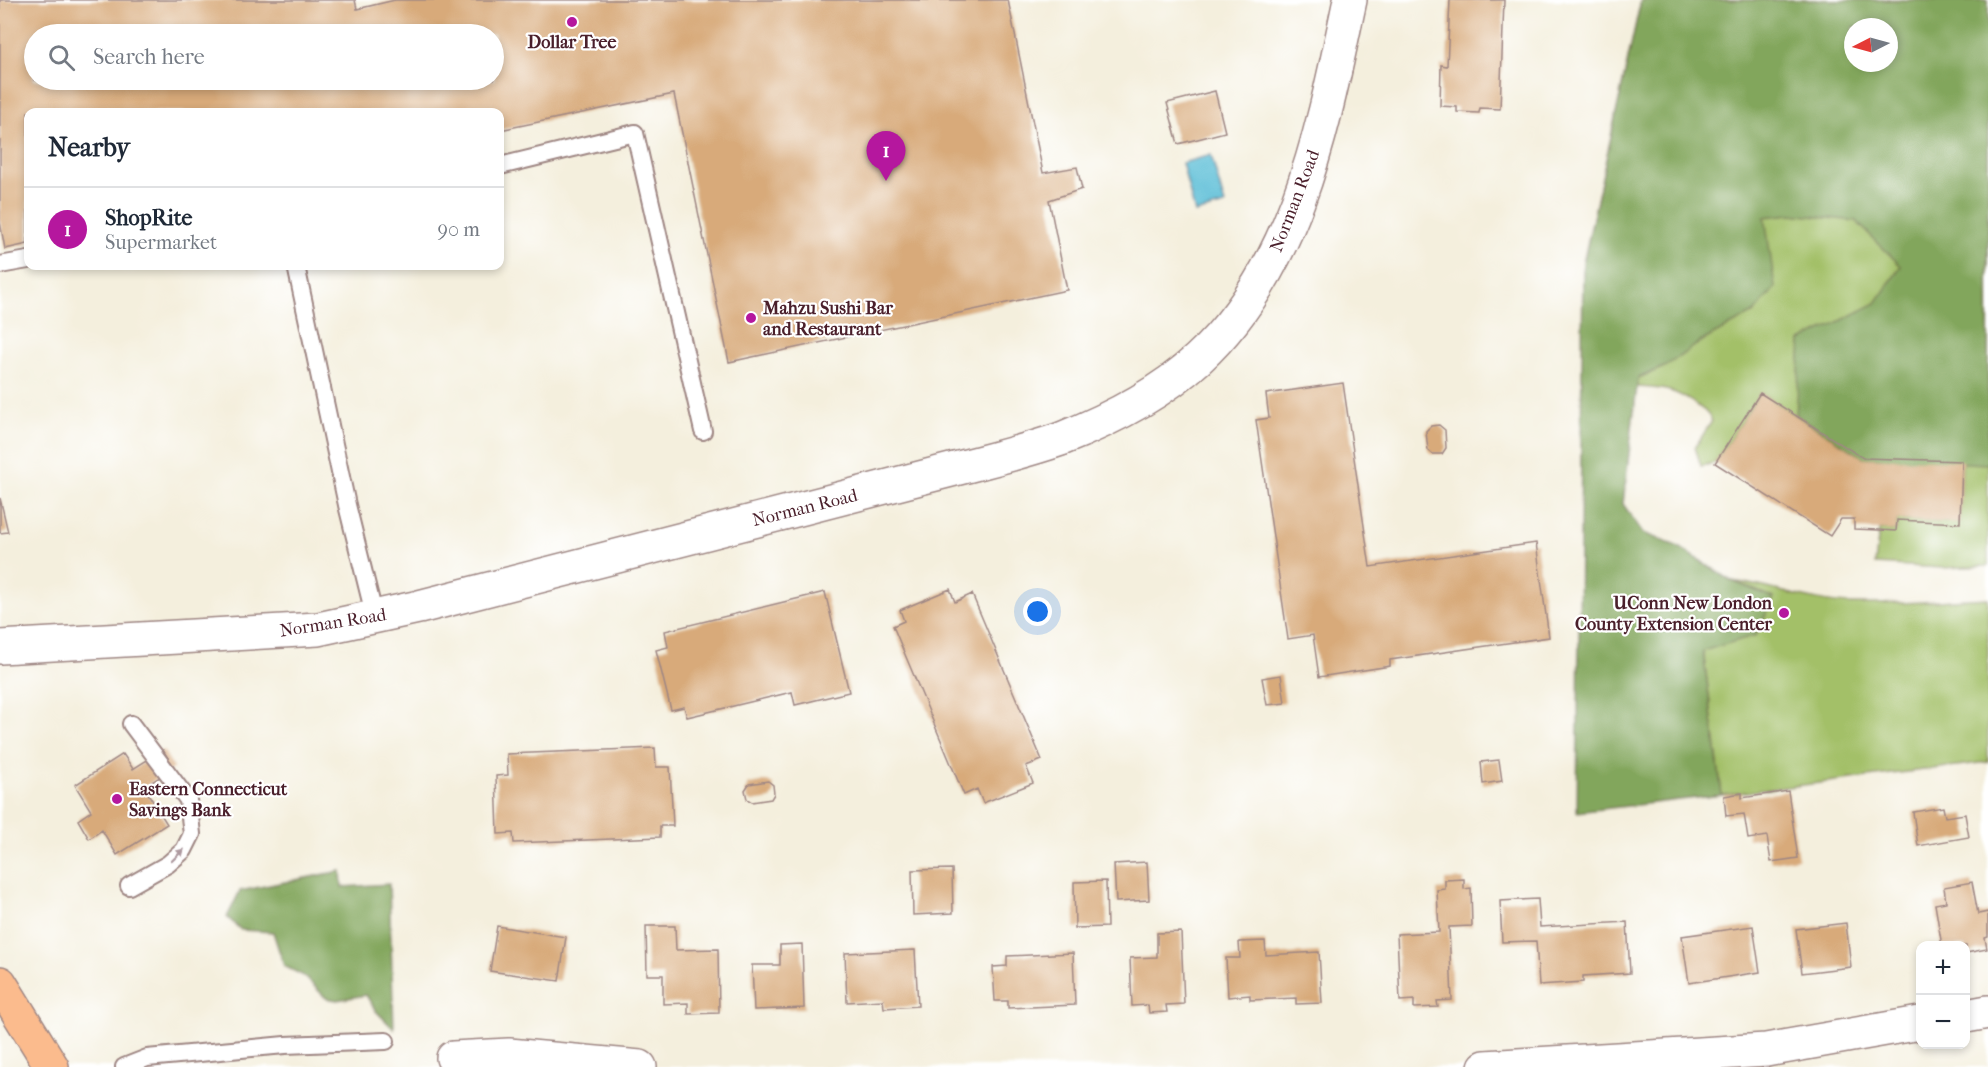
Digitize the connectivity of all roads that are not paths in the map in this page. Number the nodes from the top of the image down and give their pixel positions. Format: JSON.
{"nodes":[{"id":1,"x":1350,"y":0,"type":"edge"},
{"id":2,"x":504,"y":165,"type":"edge"},
{"id":3,"x":24,"y":261,"type":"edge"},
{"id":4,"x":0,"y":265,"type":"edge"},
{"id":5,"x":297,"y":270,"type":"edge"},
{"id":6,"x":703,"y":431,"type":"dead end"},
{"id":7,"x":375,"y":618,"type":"junction"},
{"id":8,"x":0,"y":647,"type":"edge"},
{"id":9,"x":131,"y":724,"type":"dead end"},
{"id":10,"x":129,"y":886,"type":"dead end"},
{"id":11,"x":0,"y":983,"type":"edge"},
{"id":12,"x":1988,"y":1012,"type":"edge"},
{"id":13,"x":1970,"y":1015,"type":"edge"},
{"id":14,"x":1916,"y":1024,"type":"edge"},
{"id":15,"x":386,"y":1041,"type":"dead end"},
{"id":16,"x":453,"y":1058,"type":"dead end"},
{"id":17,"x":52,"y":1067,"type":"edge"},
{"id":18,"x":124,"y":1067,"type":"edge"},
{"id":19,"x":640,"y":1067,"type":"edge"},
{"id":20,"x":1485,"y":1067,"type":"edge"}],
"edges":[{"from":1,"to":7,"type":"street","name":"Norman Road"},
{"from":2,"to":6,"type":"lane"},
{"from":3,"to":4,"type":"lane"},
{"from":5,"to":7,"type":"lane"},
{"from":7,"to":8,"type":"street","name":"Norman Road"},
{"from":10,"to":9,"type":"lane","one_way":true},
{"from":11,"to":17,"type":"main road"},
{"from":12,"to":13,"type":"street"},
{"from":14,"to":20,"type":"street"},
{"from":15,"to":18,"type":"lane"},
{"from":16,"to":19,"type":"street"}]}
